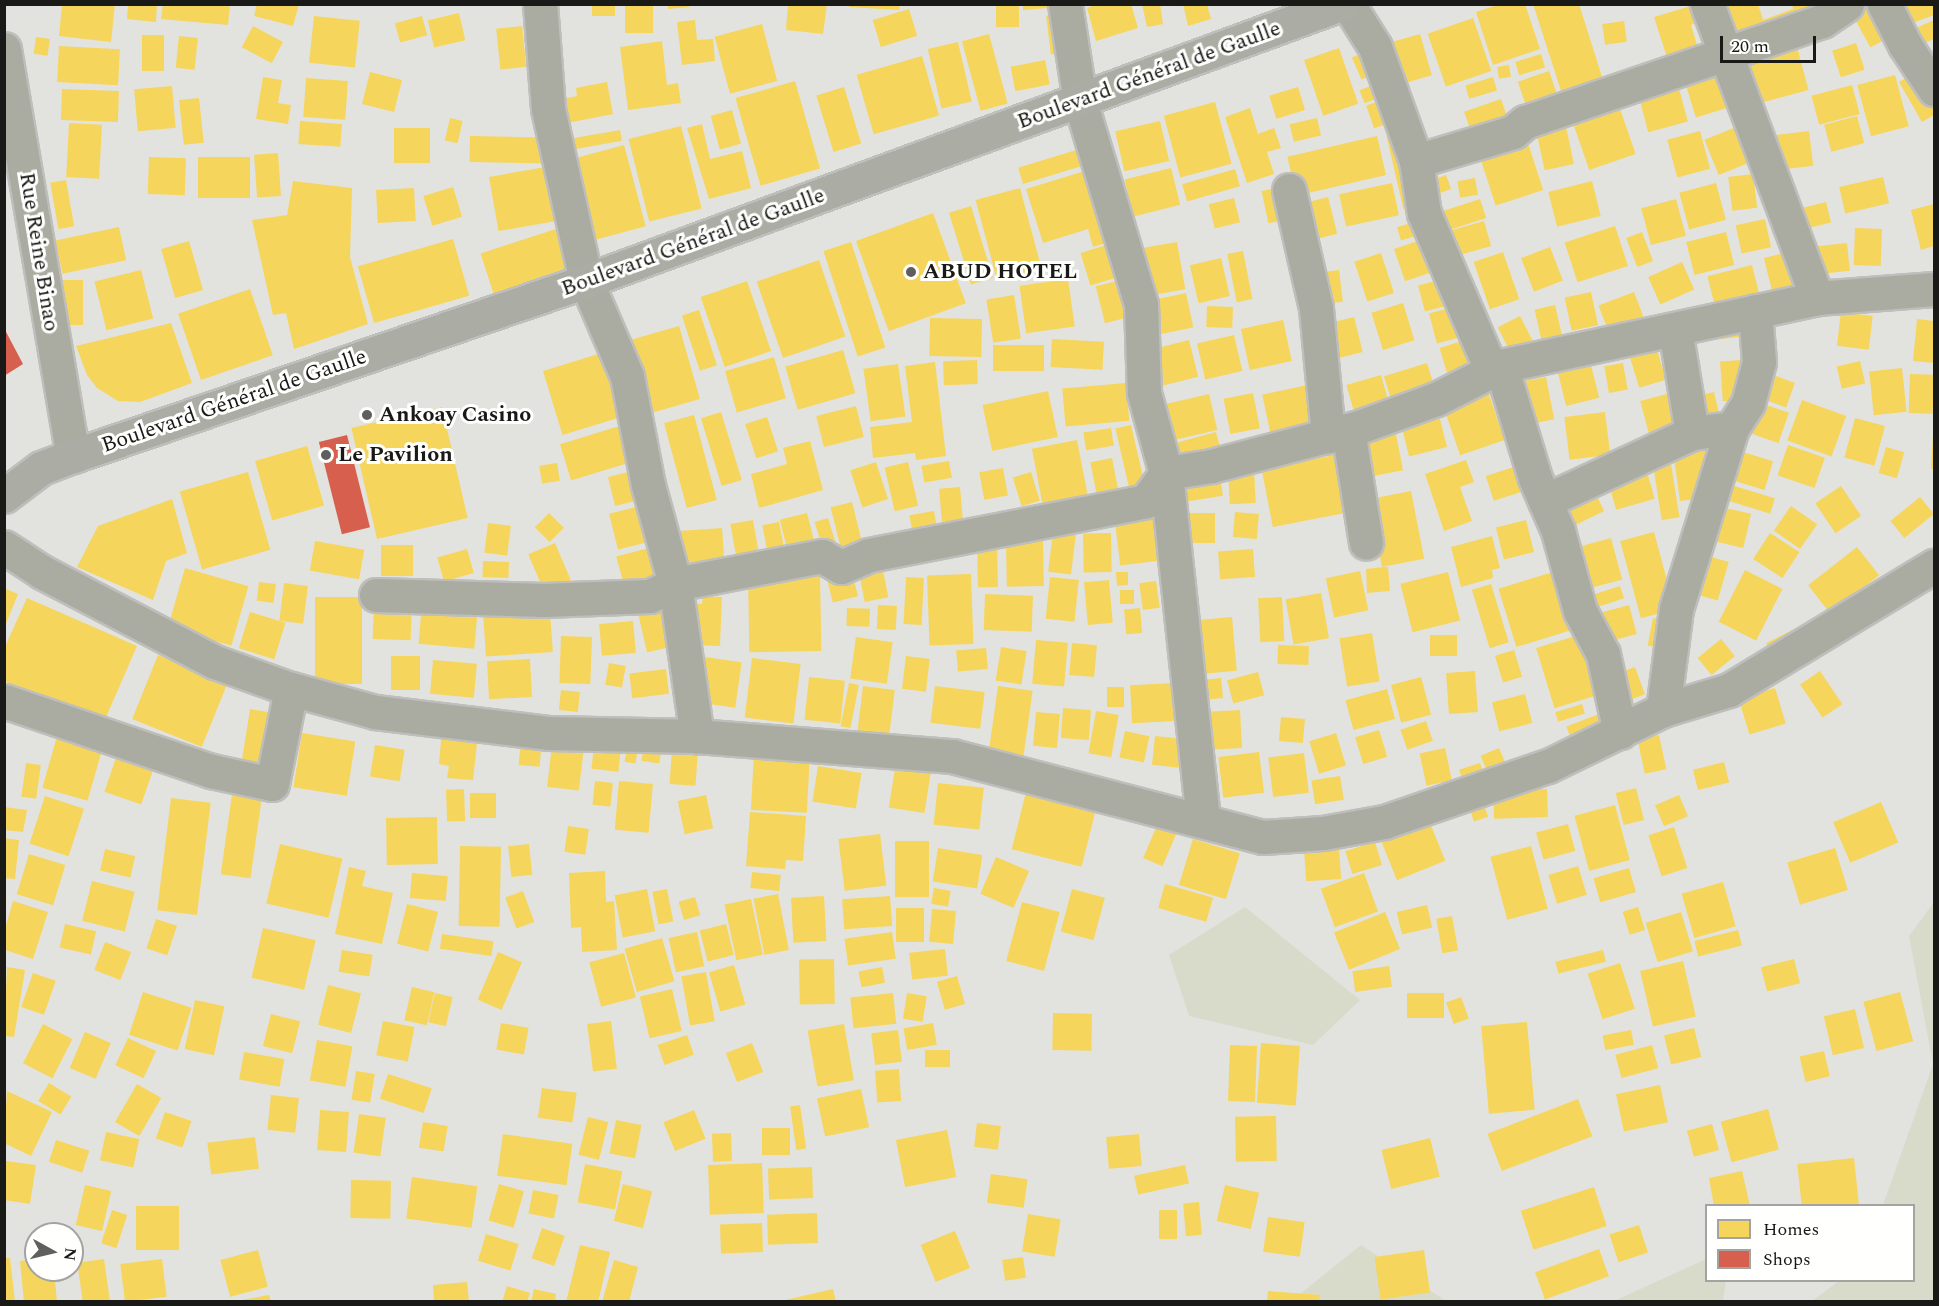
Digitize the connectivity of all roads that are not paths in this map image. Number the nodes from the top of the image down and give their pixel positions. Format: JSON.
{"nodes":[{"id":1,"x":540,"y":4,"type":"edge"},
{"id":2,"x":1065,"y":4,"type":"edge"},
{"id":3,"x":1341,"y":4,"type":"edge"},
{"id":4,"x":1348,"y":4,"type":"edge"},
{"id":5,"x":1707,"y":4,"type":"edge"},
{"id":6,"x":1846,"y":4,"type":"edge"},
{"id":7,"x":1884,"y":4,"type":"edge"},
{"id":8,"x":4,"y":49,"type":"edge"},
{"id":9,"x":1726,"y":53,"type":"junction"},
{"id":10,"x":1935,"y":89,"type":"edge"},
{"id":11,"x":1080,"y":101,"type":"junction"},
{"id":12,"x":1416,"y":161,"type":"junction"},
{"id":13,"x":1289,"y":190,"type":"dead end"},
{"id":14,"x":586,"y":281,"type":"junction"},
{"id":15,"x":1935,"y":289,"type":"edge"},
{"id":16,"x":1817,"y":298,"type":"junction"},
{"id":17,"x":1755,"y":311,"type":"junction"},
{"id":18,"x":1676,"y":329,"type":"junction"},
{"id":19,"x":1502,"y":366,"type":"junction"},
{"id":20,"x":1732,"y":428,"type":"junction"},
{"id":21,"x":1338,"y":433,"type":"junction"},
{"id":22,"x":1692,"y":433,"type":"junction"},
{"id":23,"x":73,"y":456,"type":"junction"},
{"id":24,"x":41,"y":468,"type":"junction"},
{"id":25,"x":4,"y":470,"type":"edge"},
{"id":26,"x":1166,"y":473,"type":"junction"},
{"id":27,"x":4,"y":496,"type":"edge"},
{"id":28,"x":1545,"y":501,"type":"junction"},
{"id":29,"x":1366,"y":543,"type":"dead end"},
{"id":30,"x":4,"y":547,"type":"edge"},
{"id":31,"x":1935,"y":566,"type":"edge"},
{"id":32,"x":675,"y":584,"type":"junction"},
{"id":33,"x":376,"y":595,"type":"dead end"},
{"id":34,"x":291,"y":689,"type":"junction"},
{"id":35,"x":4,"y":701,"type":"edge"},
{"id":36,"x":1663,"y":710,"type":"junction"},
{"id":37,"x":1620,"y":732,"type":"junction"},
{"id":38,"x":697,"y":736,"type":"junction"},
{"id":39,"x":1203,"y":819,"type":"junction"}],
"edges":[{"from":1,"to":14,"type":"street"},
{"from":2,"to":11,"type":"street"},
{"from":3,"to":11,"type":"main road","name":"Boulevard Général de Gaulle"},
{"from":4,"to":12,"type":"street"},
{"from":5,"to":9,"type":"street"},
{"from":6,"to":9,"type":"street"},
{"from":7,"to":10,"type":"street"},
{"from":8,"to":23,"type":"street","name":"Rue Reine Binao"},
{"from":9,"to":12,"type":"street"},
{"from":9,"to":16,"type":"street"},
{"from":11,"to":14,"type":"main road","name":"Boulevard Général de Gaulle"},
{"from":11,"to":26,"type":"street"},
{"from":12,"to":19,"type":"street"},
{"from":13,"to":21,"type":"street"},
{"from":14,"to":23,"type":"main road","name":"Boulevard Général de Gaulle"},
{"from":14,"to":32,"type":"street"},
{"from":15,"to":16,"type":"street"},
{"from":16,"to":17,"type":"street"},
{"from":17,"to":18,"type":"street"},
{"from":17,"to":20,"type":"street"},
{"from":18,"to":19,"type":"street"},
{"from":18,"to":22,"type":"street"},
{"from":19,"to":21,"type":"street"},
{"from":19,"to":28,"type":"street"},
{"from":20,"to":22,"type":"street"},
{"from":20,"to":36,"type":"street"},
{"from":21,"to":26,"type":"street"},
{"from":21,"to":29,"type":"street"},
{"from":22,"to":28,"type":"street"},
{"from":23,"to":24,"type":"main road","name":"Boulevard Général de Gaulle"},
{"from":24,"to":25,"type":"main road","name":"Boulevard Général de Gaulle"},
{"from":24,"to":27,"type":"main road","name":"Boulevard Général de Gaulle"},
{"from":26,"to":32,"type":"street"},
{"from":26,"to":39,"type":"street"},
{"from":28,"to":37,"type":"street"},
{"from":30,"to":34,"type":"street"},
{"from":31,"to":36,"type":"street"},
{"from":32,"to":33,"type":"street"},
{"from":32,"to":38,"type":"street"},
{"from":34,"to":35,"type":"street"},
{"from":34,"to":38,"type":"street"},
{"from":36,"to":37,"type":"street"},
{"from":37,"to":39,"type":"street"},
{"from":38,"to":39,"type":"street"}]}
